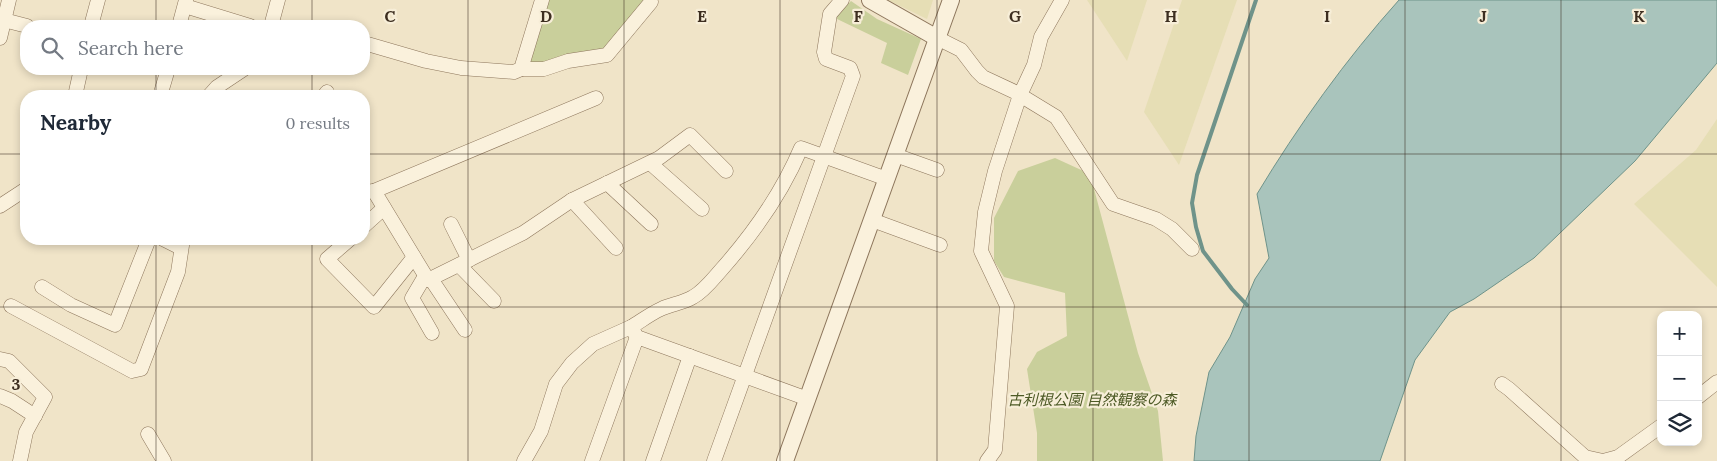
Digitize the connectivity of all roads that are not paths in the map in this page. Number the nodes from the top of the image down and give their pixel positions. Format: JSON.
{"nodes":[{"id":1,"x":9,"y":0,"type":"edge"},
{"id":2,"x":98,"y":0,"type":"edge"},
{"id":3,"x":278,"y":0,"type":"edge"},
{"id":4,"x":542,"y":0,"type":"edge"},
{"id":5,"x":842,"y":0,"type":"edge"},
{"id":6,"x":870,"y":0,"type":"edge"},
{"id":7,"x":951,"y":0,"type":"edge"},
{"id":8,"x":1062,"y":0,"type":"edge"},
{"id":9,"x":651,"y":1,"type":"edge"},
{"id":10,"x":185,"y":3,"type":"edge"},
{"id":11,"x":2,"y":19,"type":"edge"},
{"id":12,"x":93,"y":20,"type":"edge"},
{"id":13,"x":181,"y":20,"type":"edge"},
{"id":14,"x":233,"y":20,"type":"edge"},
{"id":15,"x":273,"y":20,"type":"edge"},
{"id":16,"x":20,"y":24,"type":"edge"},
{"id":17,"x":0,"y":38,"type":"edge"},
{"id":18,"x":937,"y":38,"type":"junction"},
{"id":19,"x":370,"y":45,"type":"edge"},
{"id":20,"x":521,"y":69,"type":"junction"},
{"id":21,"x":80,"y":75,"type":"edge"},
{"id":22,"x":166,"y":75,"type":"edge"},
{"id":23,"x":235,"y":75,"type":"edge"},
{"id":24,"x":76,"y":90,"type":"edge"},
{"id":25,"x":162,"y":90,"type":"edge"},
{"id":26,"x":214,"y":90,"type":"edge"},
{"id":27,"x":1020,"y":95,"type":"junction"},
{"id":28,"x":596,"y":98,"type":"dead end"},
{"id":29,"x":895,"y":155,"type":"junction"},
{"id":30,"x":824,"y":156,"type":"junction"},
{"id":31,"x":650,"y":163,"type":"junction"},
{"id":32,"x":937,"y":170,"type":"dead end"},
{"id":33,"x":726,"y":171,"type":"dead end"},
{"id":34,"x":887,"y":179,"type":"junction"},
{"id":35,"x":607,"y":183,"type":"junction"},
{"id":36,"x":370,"y":192,"type":"edge"},
{"id":37,"x":20,"y":193,"type":"edge"},
{"id":38,"x":370,"y":193,"type":"edge"},
{"id":39,"x":572,"y":200,"type":"junction"},
{"id":40,"x":0,"y":206,"type":"edge"},
{"id":41,"x":384,"y":208,"type":"junction"},
{"id":42,"x":702,"y":209,"type":"dead end"},
{"id":43,"x":872,"y":220,"type":"junction"},
{"id":44,"x":370,"y":221,"type":"edge"},
{"id":45,"x":451,"y":224,"type":"dead end"},
{"id":46,"x":651,"y":224,"type":"dead end"},
{"id":47,"x":147,"y":245,"type":"edge"},
{"id":48,"x":182,"y":245,"type":"edge"},
{"id":49,"x":343,"y":245,"type":"edge"},
{"id":50,"x":940,"y":245,"type":"dead end"},
{"id":51,"x":616,"y":248,"type":"dead end"},
{"id":52,"x":1192,"y":249,"type":"dead end"},
{"id":53,"x":414,"y":257,"type":"junction"},
{"id":54,"x":464,"y":263,"type":"junction"},
{"id":55,"x":428,"y":277,"type":"junction"},
{"id":56,"x":42,"y":287,"type":"dead end"},
{"id":57,"x":494,"y":301,"type":"dead end"},
{"id":58,"x":10,"y":306,"type":"dead end"},
{"id":59,"x":465,"y":330,"type":"dead end"},
{"id":60,"x":634,"y":332,"type":"junction"},
{"id":61,"x":432,"y":333,"type":"dead end"},
{"id":62,"x":690,"y":356,"type":"junction"},
{"id":63,"x":0,"y":360,"type":"edge"},
{"id":64,"x":745,"y":376,"type":"junction"},
{"id":65,"x":1717,"y":382,"type":"edge"},
{"id":66,"x":1502,"y":384,"type":"dead end"},
{"id":67,"x":1702,"y":394,"type":"edge"},
{"id":68,"x":0,"y":396,"type":"edge"},
{"id":69,"x":808,"y":399,"type":"junction"},
{"id":70,"x":35,"y":416,"type":"junction"},
{"id":71,"x":1657,"y":429,"type":"edge"},
{"id":72,"x":148,"y":434,"type":"dead end"},
{"id":73,"x":20,"y":461,"type":"edge"},
{"id":74,"x":164,"y":461,"type":"edge"},
{"id":75,"x":524,"y":461,"type":"edge"},
{"id":76,"x":592,"y":461,"type":"edge"},
{"id":77,"x":653,"y":461,"type":"edge"},
{"id":78,"x":714,"y":461,"type":"edge"},
{"id":79,"x":785,"y":461,"type":"edge"},
{"id":80,"x":987,"y":461,"type":"edge"}],
"edges":[{"from":1,"to":11,"type":"street"},
{"from":2,"to":12,"type":"street"},
{"from":3,"to":15,"type":"street"},
{"from":4,"to":20,"type":"street"},
{"from":5,"to":30,"type":"street"},
{"from":6,"to":18,"type":"street"},
{"from":7,"to":18,"type":"street"},
{"from":8,"to":27,"type":"street"},
{"from":9,"to":20,"type":"street"},
{"from":10,"to":13,"type":"street"},
{"from":10,"to":14,"type":"street"},
{"from":11,"to":16,"type":"street"},
{"from":11,"to":17,"type":"street"},
{"from":18,"to":27,"type":"street"},
{"from":18,"to":29,"type":"street"},
{"from":19,"to":20,"type":"street"},
{"from":21,"to":24,"type":"street"},
{"from":22,"to":25,"type":"street"},
{"from":23,"to":26,"type":"street"},
{"from":27,"to":52,"type":"street"},
{"from":27,"to":80,"type":"street"},
{"from":28,"to":36,"type":"street"},
{"from":29,"to":32,"type":"street"},
{"from":29,"to":34,"type":"street"},
{"from":30,"to":34,"type":"street"},
{"from":30,"to":60,"type":"street"},
{"from":30,"to":64,"type":"street"},
{"from":31,"to":33,"type":"street"},
{"from":31,"to":35,"type":"street"},
{"from":31,"to":42,"type":"street"},
{"from":34,"to":43,"type":"street"},
{"from":35,"to":39,"type":"street"},
{"from":35,"to":46,"type":"street"},
{"from":37,"to":40,"type":"street"},
{"from":38,"to":41,"type":"street"},
{"from":39,"to":51,"type":"street"},
{"from":39,"to":54,"type":"street"},
{"from":41,"to":44,"type":"street"},
{"from":41,"to":53,"type":"street"},
{"from":43,"to":50,"type":"street"},
{"from":43,"to":69,"type":"street"},
{"from":45,"to":54,"type":"street"},
{"from":47,"to":56,"type":"street"},
{"from":48,"to":58,"type":"street"},
{"from":49,"to":53,"type":"street"},
{"from":53,"to":55,"type":"street"},
{"from":54,"to":55,"type":"street"},
{"from":54,"to":57,"type":"street"},
{"from":55,"to":59,"type":"street"},
{"from":55,"to":61,"type":"street"},
{"from":60,"to":62,"type":"street"},
{"from":60,"to":75,"type":"street"},
{"from":60,"to":76,"type":"street"},
{"from":62,"to":64,"type":"street"},
{"from":62,"to":77,"type":"street"},
{"from":63,"to":70,"type":"street"},
{"from":64,"to":69,"type":"street"},
{"from":64,"to":78,"type":"street"},
{"from":65,"to":67,"type":"street"},
{"from":66,"to":71,"type":"street"},
{"from":68,"to":70,"type":"street"},
{"from":69,"to":79,"type":"street"},
{"from":70,"to":73,"type":"street"},
{"from":72,"to":74,"type":"street"}]}
